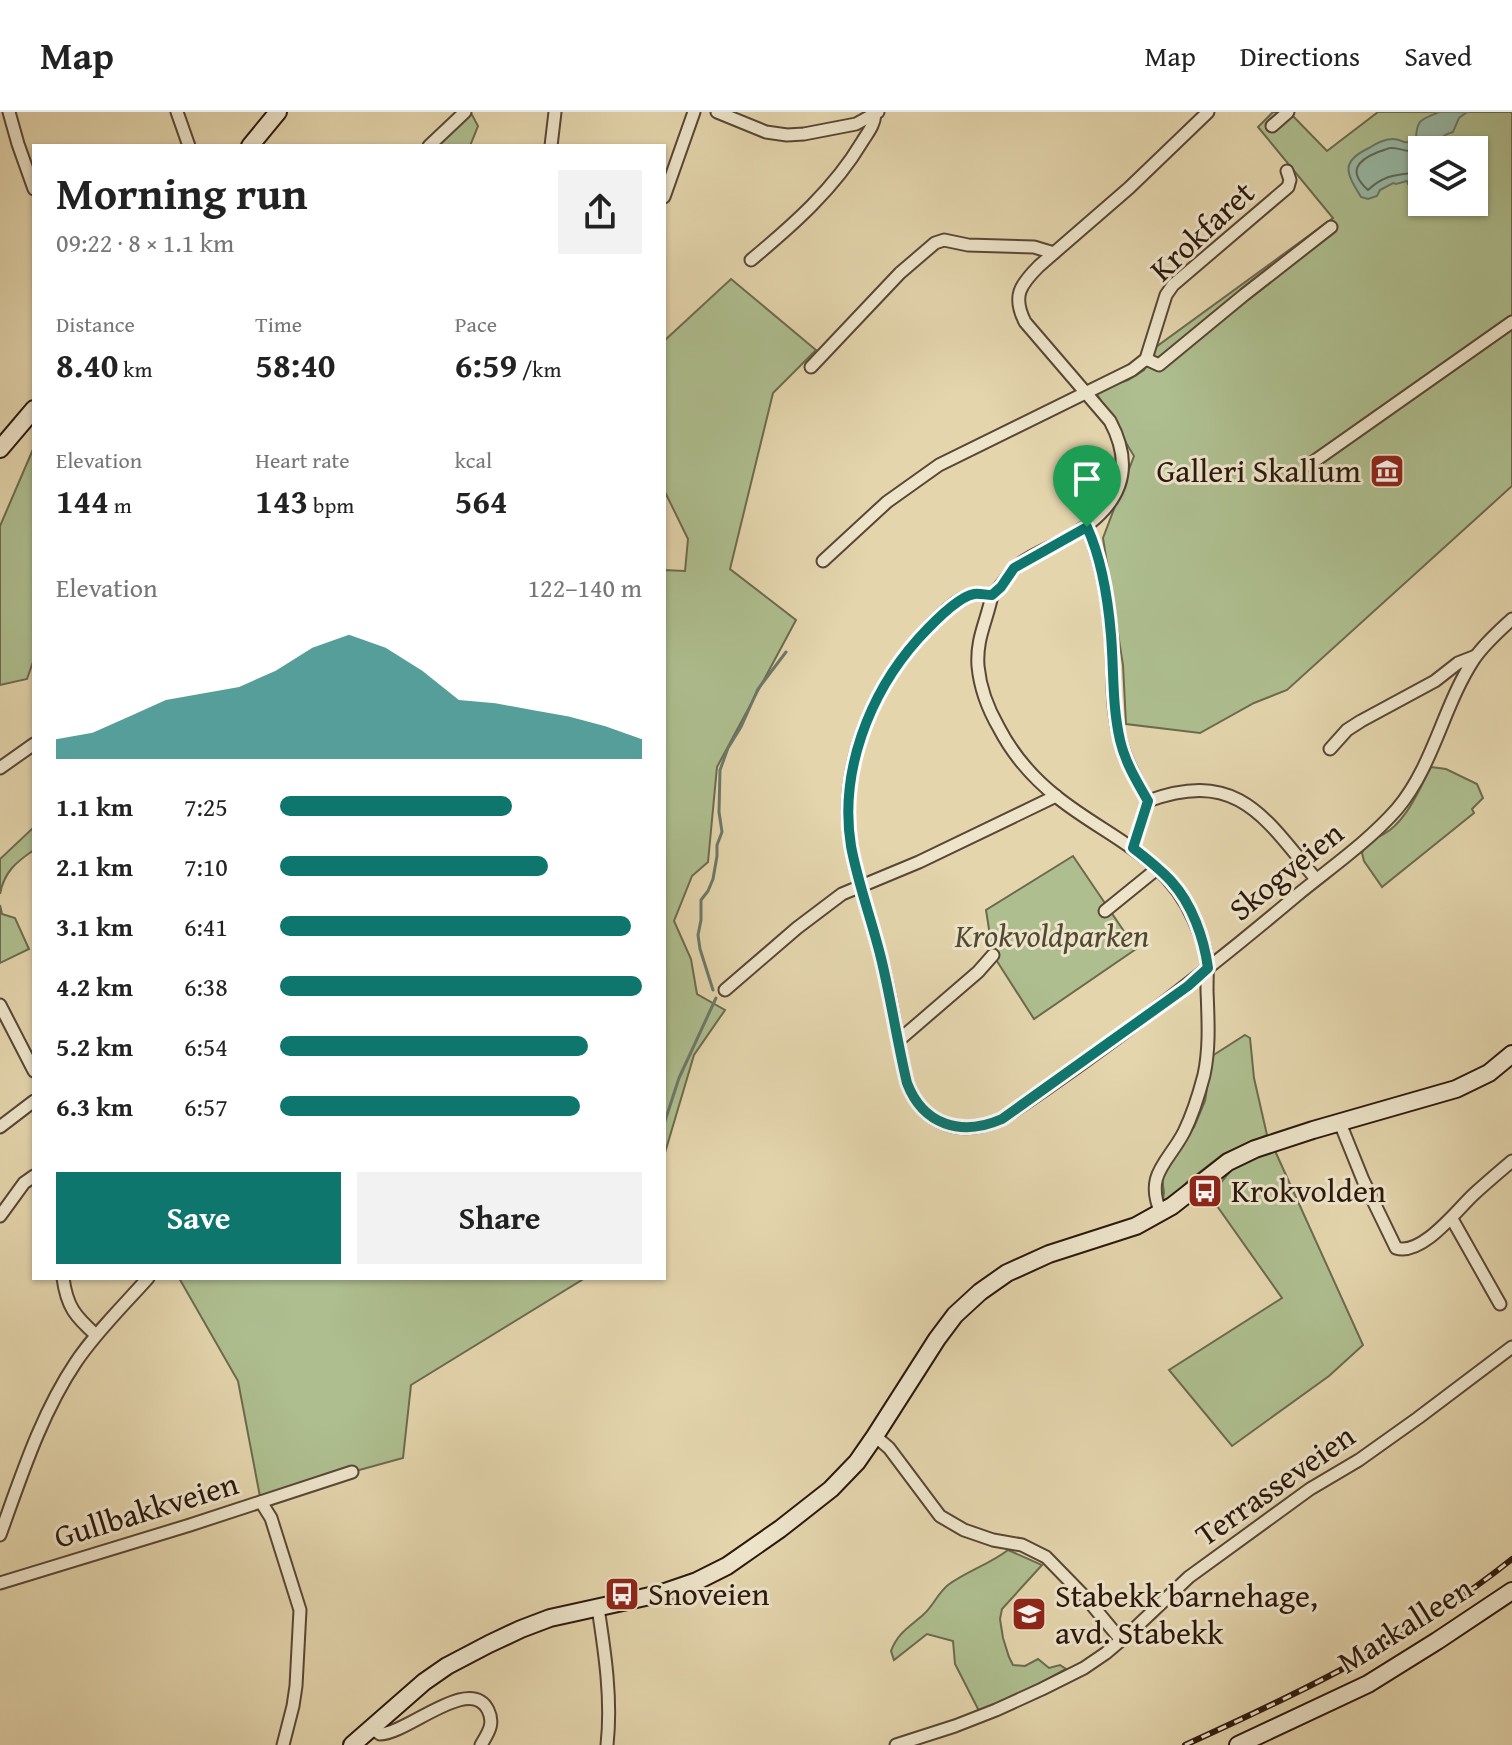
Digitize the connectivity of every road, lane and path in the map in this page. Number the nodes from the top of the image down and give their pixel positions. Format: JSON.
{"nodes":[{"id":1,"x":177,"y":112,"type":"edge"},
{"id":2,"x":278,"y":112,"type":"edge"},
{"id":3,"x":465,"y":112,"type":"edge"},
{"id":4,"x":555,"y":112,"type":"edge"},
{"id":5,"x":694,"y":112,"type":"edge"},
{"id":6,"x":717,"y":112,"type":"edge"},
{"id":7,"x":1208,"y":112,"type":"edge"},
{"id":8,"x":1288,"y":112,"type":"edge"},
{"id":9,"x":877,"y":113,"type":"edge"},
{"id":10,"x":7,"y":119,"type":"edge"},
{"id":11,"x":1272,"y":126,"type":"dead end"},
{"id":12,"x":188,"y":144,"type":"edge"},
{"id":13,"x":252,"y":144,"type":"edge"},
{"id":14,"x":431,"y":144,"type":"edge"},
{"id":15,"x":551,"y":144,"type":"edge"},
{"id":16,"x":1287,"y":171,"type":"dead end"},
{"id":17,"x":32,"y":184,"type":"edge"},
{"id":18,"x":666,"y":191,"type":"edge"},
{"id":19,"x":1331,"y":227,"type":"dead end"},
{"id":20,"x":1054,"y":253,"type":"junction"},
{"id":21,"x":751,"y":260,"type":"dead end"},
{"id":22,"x":1512,"y":322,"type":"edge"},
{"id":23,"x":1146,"y":359,"type":"junction"},
{"id":24,"x":811,"y":367,"type":"dead end"},
{"id":25,"x":1086,"y":394,"type":"junction"},
{"id":26,"x":32,"y":411,"type":"edge"},
{"id":27,"x":0,"y":449,"type":"edge"},
{"id":28,"x":1309,"y":465,"type":"dead end"},
{"id":29,"x":1087,"y":527,"type":"junction"},
{"id":30,"x":823,"y":561,"type":"dead end"},
{"id":31,"x":992,"y":595,"type":"junction"},
{"id":32,"x":1512,"y":619,"type":"edge"},
{"id":33,"x":1476,"y":656,"type":"junction"},
{"id":34,"x":32,"y":745,"type":"edge"},
{"id":35,"x":1330,"y":749,"type":"dead end"},
{"id":36,"x":0,"y":768,"type":"edge"},
{"id":37,"x":1056,"y":796,"type":"junction"},
{"id":38,"x":1148,"y":801,"type":"junction"},
{"id":39,"x":1133,"y":848,"type":"junction"},
{"id":40,"x":1158,"y":868,"type":"junction"},
{"id":41,"x":1316,"y":879,"type":"junction"},
{"id":42,"x":861,"y":886,"type":"junction"},
{"id":43,"x":1105,"y":911,"type":"dead end"},
{"id":44,"x":993,"y":955,"type":"dead end"},
{"id":45,"x":1208,"y":968,"type":"junction"},
{"id":46,"x":725,"y":990,"type":"dead end"},
{"id":47,"x":0,"y":1005,"type":"edge"},
{"id":48,"x":899,"y":1040,"type":"junction"},
{"id":49,"x":1512,"y":1054,"type":"edge"},
{"id":50,"x":32,"y":1067,"type":"edge"},
{"id":51,"x":32,"y":1103,"type":"edge"},
{"id":52,"x":1340,"y":1123,"type":"junction"},
{"id":53,"x":0,"y":1127,"type":"edge"},
{"id":54,"x":1512,"y":1161,"type":"edge"},
{"id":55,"x":32,"y":1177,"type":"edge"},
{"id":56,"x":1161,"y":1213,"type":"junction"},
{"id":57,"x":0,"y":1216,"type":"edge"},
{"id":58,"x":1452,"y":1219,"type":"junction"},
{"id":59,"x":63,"y":1280,"type":"edge"},
{"id":60,"x":146,"y":1280,"type":"edge"},
{"id":61,"x":1500,"y":1304,"type":"dead end"},
{"id":62,"x":96,"y":1335,"type":"junction"},
{"id":63,"x":1512,"y":1347,"type":"edge"},
{"id":64,"x":875,"y":1436,"type":"junction"},
{"id":65,"x":352,"y":1472,"type":"dead end"},
{"id":66,"x":261,"y":1502,"type":"junction"},
{"id":67,"x":0,"y":1535,"type":"edge"},
{"id":68,"x":0,"y":1583,"type":"edge"},
{"id":69,"x":1512,"y":1591,"type":"edge"},
{"id":70,"x":598,"y":1608,"type":"junction"},
{"id":71,"x":1121,"y":1640,"type":"junction"},
{"id":72,"x":372,"y":1728,"type":"junction"},
{"id":73,"x":283,"y":1745,"type":"edge"},
{"id":74,"x":352,"y":1745,"type":"edge"},
{"id":75,"x":481,"y":1745,"type":"edge"},
{"id":76,"x":607,"y":1745,"type":"edge"},
{"id":77,"x":896,"y":1745,"type":"edge"},
{"id":78,"x":1238,"y":1745,"type":"edge"}],
"edges":[{"from":1,"to":12,"type":"street"},
{"from":2,"to":13,"type":"main road"},
{"from":3,"to":14,"type":"street"},
{"from":4,"to":15,"type":"street"},
{"from":5,"to":18,"type":"street"},
{"from":6,"to":9,"type":"street"},
{"from":7,"to":20,"type":"street"},
{"from":8,"to":11,"type":"street"},
{"from":9,"to":21,"type":"street"},
{"from":10,"to":17,"type":"street"},
{"from":16,"to":23,"type":"street","name":"Krokfaret"},
{"from":19,"to":23,"type":"street"},
{"from":20,"to":24,"type":"street"},
{"from":20,"to":25,"type":"street"},
{"from":22,"to":28,"type":"street"},
{"from":23,"to":25,"type":"street"},
{"from":25,"to":29,"type":"street"},
{"from":25,"to":30,"type":"street"},
{"from":26,"to":27,"type":"main road"},
{"from":29,"to":31,"type":"street"},
{"from":29,"to":38,"type":"street"},
{"from":31,"to":37,"type":"street"},
{"from":31,"to":42,"type":"street","name":"Skogveien"},
{"from":32,"to":33,"type":"street","name":"Skogveien"},
{"from":33,"to":35,"type":"street","name":"Skogveien"},
{"from":33,"to":41,"type":"street","name":"Skogveien"},
{"from":34,"to":36,"type":"street"},
{"from":37,"to":39,"type":"street"},
{"from":37,"to":42,"type":"street"},
{"from":38,"to":39,"type":"street"},
{"from":38,"to":41,"type":"street"},
{"from":39,"to":40,"type":"street"},
{"from":40,"to":43,"type":"street"},
{"from":40,"to":45,"type":"street"},
{"from":41,"to":45,"type":"street","name":"Skogveien"},
{"from":42,"to":46,"type":"street"},
{"from":42,"to":48,"type":"street","name":"Skogveien"},
{"from":44,"to":48,"type":"street"},
{"from":45,"to":48,"type":"street","name":"Skogveien"},
{"from":45,"to":56,"type":"street"},
{"from":47,"to":50,"type":"street"},
{"from":49,"to":52,"type":"main road"},
{"from":51,"to":53,"type":"street"},
{"from":52,"to":56,"type":"main road"},
{"from":52,"to":58,"type":"street"},
{"from":54,"to":58,"type":"street"},
{"from":55,"to":57,"type":"street"},
{"from":56,"to":64,"type":"main road"},
{"from":58,"to":61,"type":"street"},
{"from":59,"to":62,"type":"street"},
{"from":60,"to":62,"type":"street"},
{"from":62,"to":67,"type":"street"},
{"from":63,"to":71,"type":"street","name":"Terrasseveien"},
{"from":64,"to":70,"type":"main road"},
{"from":64,"to":71,"type":"street"},
{"from":65,"to":66,"type":"street","name":"Gullbakkveien"},
{"from":66,"to":68,"type":"street","name":"Gullbakkveien"},
{"from":66,"to":73,"type":"street","name":"Gullbakkveien"},
{"from":69,"to":78,"type":"main road","name":"Markalleen"},
{"from":70,"to":72,"type":"main road"},
{"from":70,"to":76,"type":"street"},
{"from":71,"to":77,"type":"street","name":"Terrasseveien"},
{"from":72,"to":74,"type":"main road"},
{"from":72,"to":75,"type":"street"}]}
